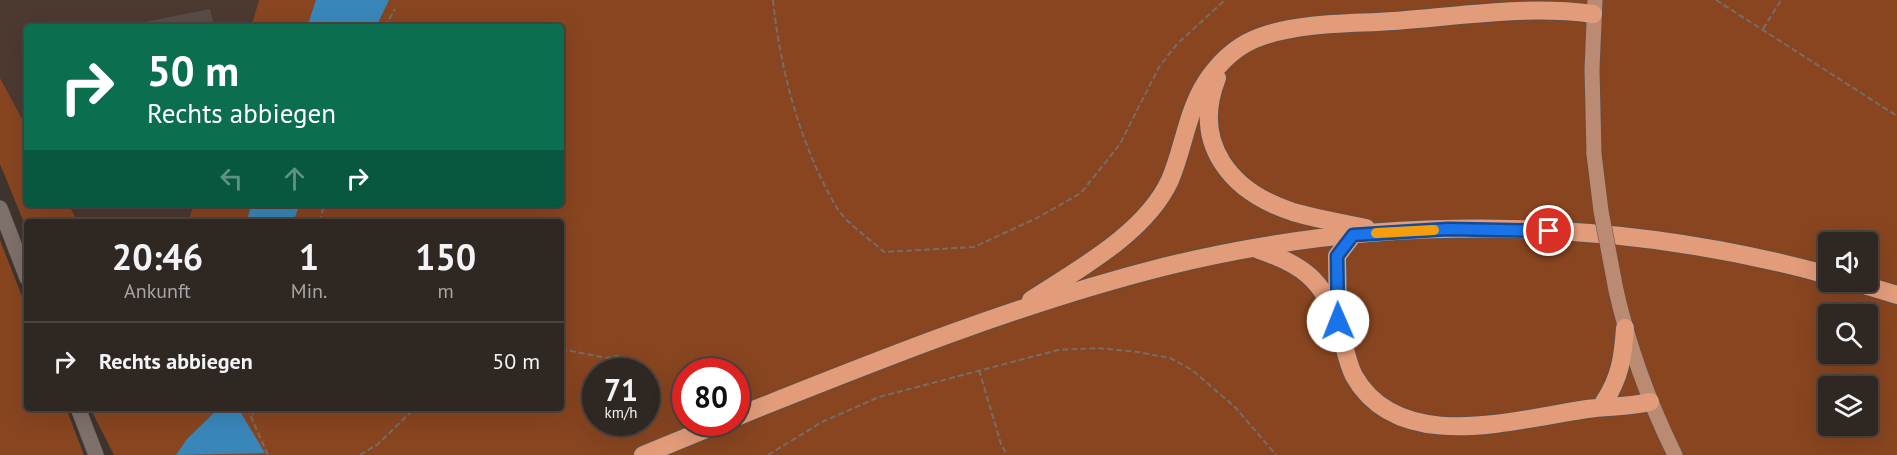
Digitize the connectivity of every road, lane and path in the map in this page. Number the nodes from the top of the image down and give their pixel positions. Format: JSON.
{"nodes":[{"id":1,"x":773,"y":0,"type":"edge"},
{"id":2,"x":1226,"y":0,"type":"edge"},
{"id":3,"x":1716,"y":0,"type":"edge"},
{"id":4,"x":1781,"y":0,"type":"edge"},
{"id":5,"x":1558,"y":4,"type":"edge"},
{"id":6,"x":1594,"y":7,"type":"edge"},
{"id":7,"x":395,"y":9,"type":"dead end"},
{"id":8,"x":387,"y":24,"type":"edge"},
{"id":9,"x":1763,"y":29,"type":"junction"},
{"id":10,"x":1225,"y":60,"type":"junction"},
{"id":11,"x":1897,"y":116,"type":"edge"},
{"id":12,"x":0,"y":208,"type":"edge"},
{"id":13,"x":1382,"y":232,"type":"junction"},
{"id":14,"x":1353,"y":235,"type":"junction"},
{"id":15,"x":1254,"y":248,"type":"junction"},
{"id":16,"x":24,"y":270,"type":"edge"},
{"id":17,"x":1818,"y":273,"type":"edge"},
{"id":18,"x":1878,"y":289,"type":"edge"},
{"id":19,"x":1897,"y":295,"type":"edge"},
{"id":20,"x":1009,"y":314,"type":"junction"},
{"id":21,"x":1338,"y":321,"type":"junction"},
{"id":22,"x":1624,"y":328,"type":"junction"},
{"id":23,"x":564,"y":350,"type":"edge"},
{"id":24,"x":619,"y":356,"type":"dead end"},
{"id":25,"x":979,"y":370,"type":"junction"},
{"id":26,"x":1648,"y":396,"type":"junction"},
{"id":27,"x":1596,"y":405,"type":"junction"},
{"id":28,"x":79,"y":411,"type":"edge"},
{"id":29,"x":250,"y":411,"type":"edge"},
{"id":30,"x":254,"y":411,"type":"edge"},
{"id":31,"x":412,"y":411,"type":"edge"},
{"id":32,"x":750,"y":411,"type":"edge"},
{"id":33,"x":252,"y":414,"type":"junction"},
{"id":34,"x":689,"y":436,"type":"edge"},
{"id":35,"x":96,"y":455,"type":"edge"},
{"id":36,"x":268,"y":455,"type":"edge"},
{"id":37,"x":360,"y":455,"type":"edge"},
{"id":38,"x":643,"y":455,"type":"edge"},
{"id":39,"x":768,"y":455,"type":"edge"},
{"id":40,"x":1007,"y":455,"type":"edge"},
{"id":41,"x":1276,"y":455,"type":"edge"},
{"id":42,"x":1675,"y":455,"type":"edge"}],
"edges":[{"from":1,"to":2,"type":"path"},
{"from":3,"to":9,"type":"path"},
{"from":4,"to":9,"type":"path"},
{"from":5,"to":6,"type":"highway"},
{"from":5,"to":10,"type":"highway"},
{"from":6,"to":22,"type":"main road","bridge":true},
{"from":7,"to":8,"type":"path"},
{"from":9,"to":11,"type":"path"},
{"from":10,"to":13,"type":"highway"},
{"from":10,"to":20,"type":"highway"},
{"from":12,"to":16,"type":"street"},
{"from":13,"to":14,"type":"highway"},
{"from":13,"to":17,"type":"highway"},
{"from":14,"to":15,"type":"highway"},
{"from":14,"to":21,"type":"highway"},
{"from":15,"to":20,"type":"highway"},
{"from":15,"to":21,"type":"highway"},
{"from":18,"to":19,"type":"highway"},
{"from":20,"to":32,"type":"highway"},
{"from":21,"to":27,"type":"highway"},
{"from":22,"to":26,"type":"main road"},
{"from":22,"to":27,"type":"highway"},
{"from":23,"to":24,"type":"path"},
{"from":25,"to":39,"type":"path"},
{"from":25,"to":40,"type":"path"},
{"from":25,"to":41,"type":"path"},
{"from":26,"to":27,"type":"highway"},
{"from":26,"to":42,"type":"main road"},
{"from":28,"to":35,"type":"street"},
{"from":29,"to":33,"type":"path"},
{"from":30,"to":33,"type":"path"},
{"from":31,"to":37,"type":"path"},
{"from":33,"to":36,"type":"path"},
{"from":34,"to":38,"type":"highway"}]}
